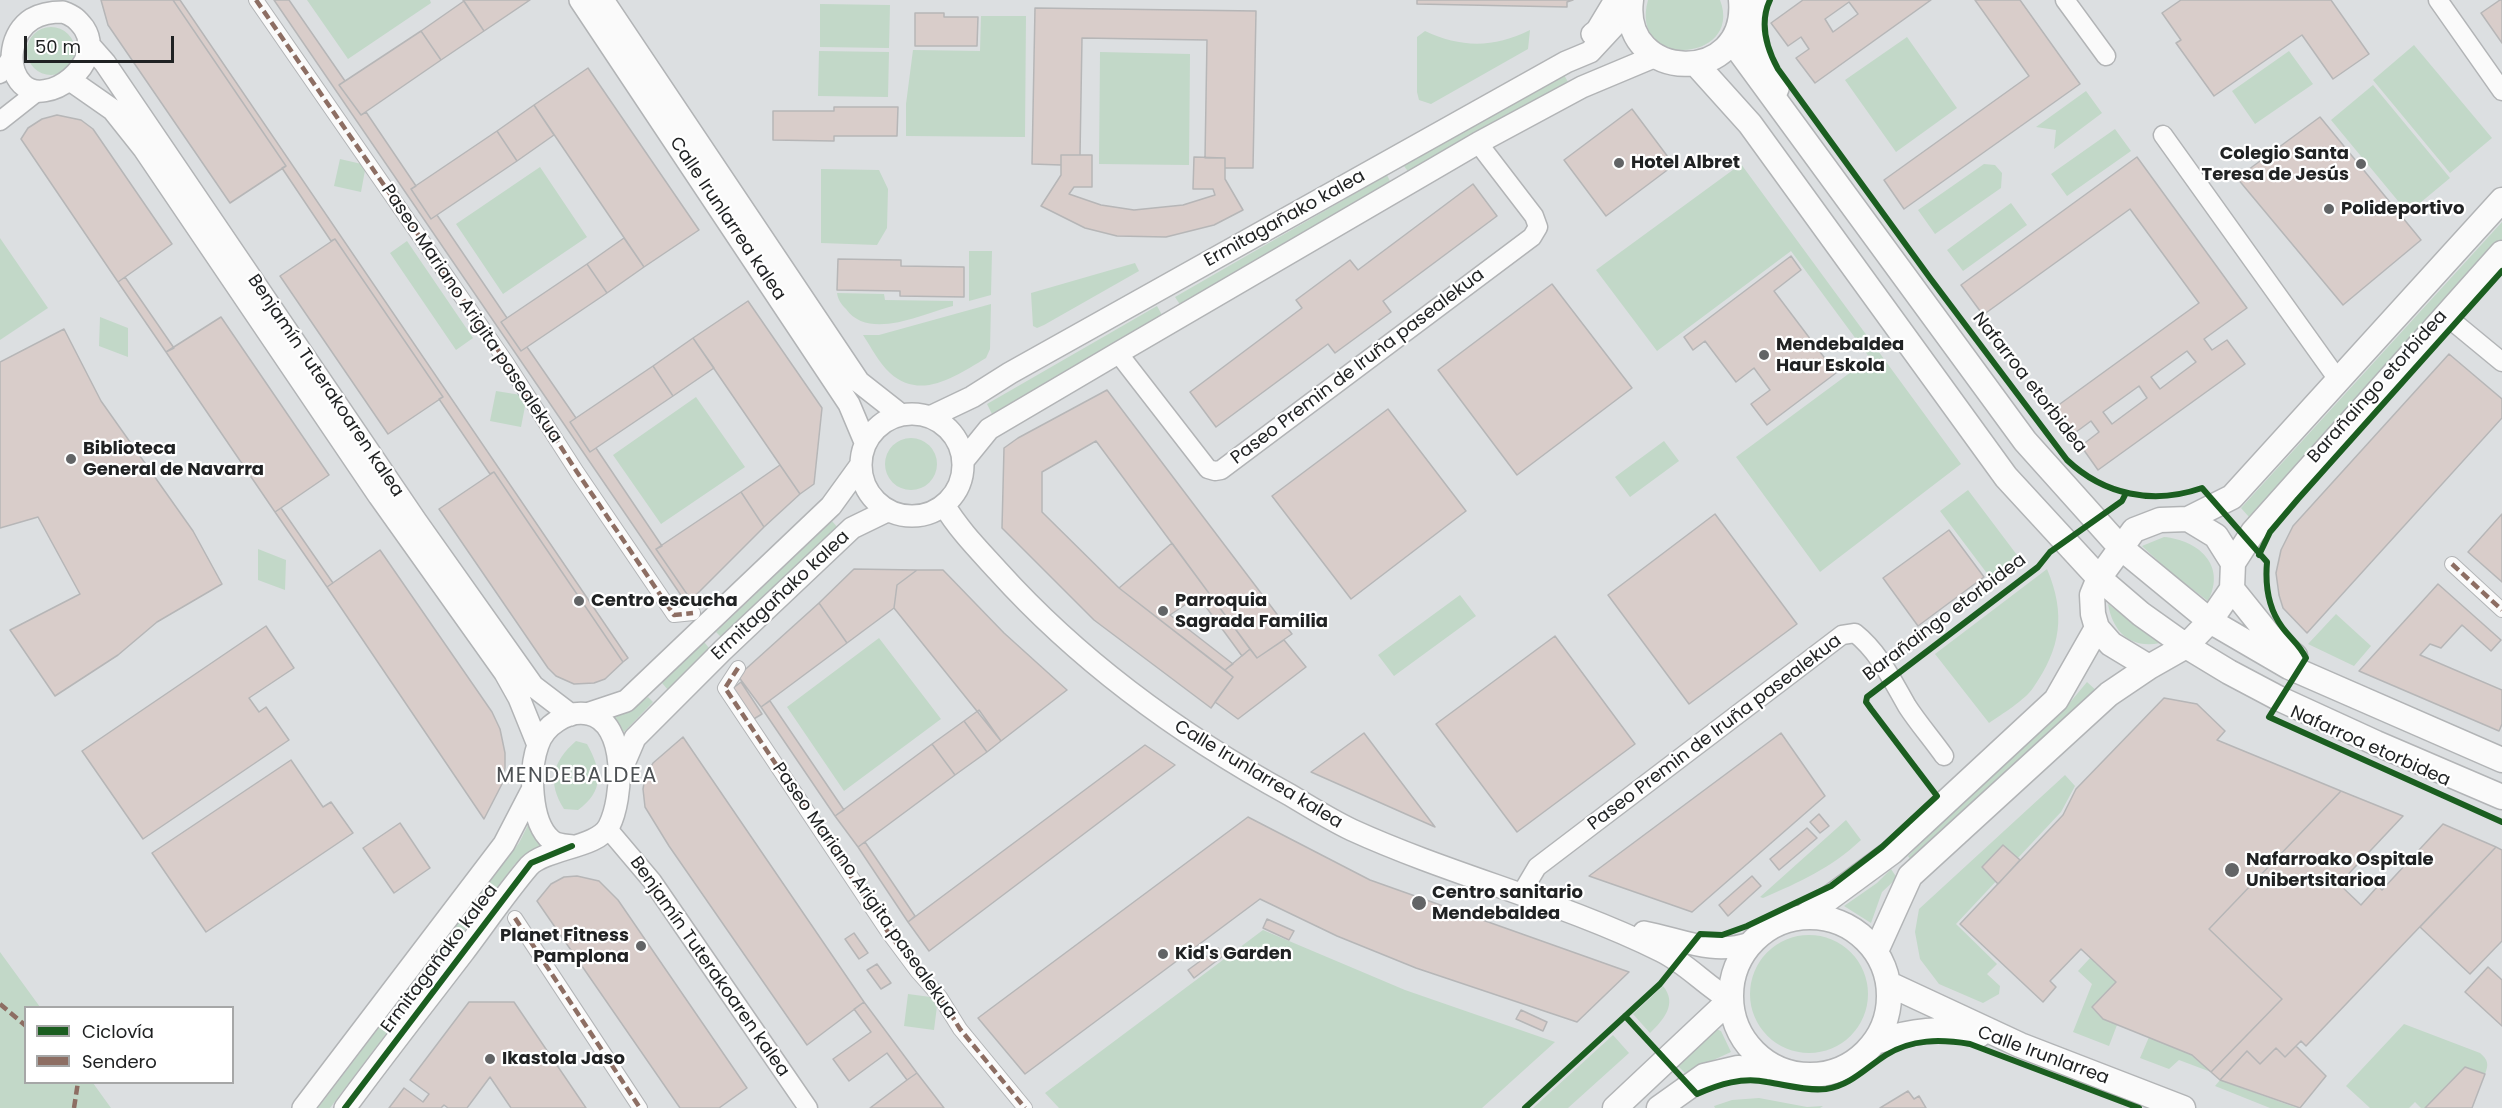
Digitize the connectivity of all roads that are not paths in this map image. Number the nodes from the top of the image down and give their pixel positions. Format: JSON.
{"nodes":[{"id":1,"x":256,"y":0,"type":"edge"},
{"id":2,"x":580,"y":0,"type":"edge"},
{"id":3,"x":603,"y":0,"type":"edge"},
{"id":4,"x":1741,"y":0,"type":"edge"},
{"id":5,"x":1758,"y":0,"type":"edge"},
{"id":6,"x":2065,"y":0,"type":"edge"},
{"id":7,"x":2440,"y":1,"type":"edge"},
{"id":8,"x":1625,"y":3,"type":"edge"},
{"id":9,"x":75,"y":8,"type":"edge"},
{"id":10,"x":33,"y":10,"type":"edge"},
{"id":11,"x":1732,"y":41,"type":"junction"},
{"id":12,"x":90,"y":46,"type":"junction"},
{"id":13,"x":1656,"y":56,"type":"junction"},
{"id":14,"x":2106,"y":56,"type":"dead end"},
{"id":15,"x":1696,"y":64,"type":"junction"},
{"id":16,"x":5,"y":66,"type":"edge"},
{"id":17,"x":70,"y":80,"type":"junction"},
{"id":18,"x":38,"y":91,"type":"junction"},
{"id":19,"x":2502,"y":91,"type":"edge"},
{"id":20,"x":0,"y":120,"type":"edge"},
{"id":21,"x":2163,"y":135,"type":"dead end"},
{"id":22,"x":1478,"y":143,"type":"junction"},
{"id":23,"x":1814,"y":154,"type":"junction"},
{"id":24,"x":2502,"y":200,"type":"edge"},
{"id":25,"x":2502,"y":253,"type":"edge"},
{"id":26,"x":2445,"y":315,"type":"junction"},
{"id":27,"x":1118,"y":352,"type":"junction"},
{"id":28,"x":2502,"y":362,"type":"edge"},
{"id":29,"x":2339,"y":381,"type":"junction"},
{"id":30,"x":901,"y":415,"type":"junction"},
{"id":31,"x":930,"y":417,"type":"junction"},
{"id":32,"x":865,"y":442,"type":"junction"},
{"id":33,"x":963,"y":461,"type":"junction"},
{"id":34,"x":860,"y":466,"type":"junction"},
{"id":35,"x":944,"y":506,"type":"junction"},
{"id":36,"x":887,"y":511,"type":"junction"},
{"id":37,"x":2188,"y":519,"type":"junction"},
{"id":38,"x":2120,"y":548,"type":"junction"},
{"id":39,"x":2233,"y":563,"type":"junction"},
{"id":40,"x":2452,"y":564,"type":"dead end"},
{"id":41,"x":2099,"y":578,"type":"junction"},
{"id":42,"x":2232,"y":589,"type":"junction"},
{"id":43,"x":2502,"y":610,"type":"edge"},
{"id":44,"x":693,"y":613,"type":"dead end"},
{"id":45,"x":2210,"y":621,"type":"junction"},
{"id":46,"x":2097,"y":628,"type":"junction"},
{"id":47,"x":2186,"y":646,"type":"junction"},
{"id":48,"x":2149,"y":667,"type":"junction"},
{"id":49,"x":738,"y":668,"type":"dead end"},
{"id":50,"x":2379,"y":707,"type":"junction"},
{"id":51,"x":579,"y":715,"type":"junction"},
{"id":52,"x":538,"y":745,"type":"junction"},
{"id":53,"x":1944,"y":756,"type":"dead end"},
{"id":54,"x":2502,"y":760,"type":"edge"},
{"id":55,"x":619,"y":776,"type":"junction"},
{"id":56,"x":532,"y":790,"type":"junction"},
{"id":57,"x":2502,"y":798,"type":"edge"},
{"id":58,"x":608,"y":829,"type":"junction"},
{"id":59,"x":572,"y":846,"type":"junction"},
{"id":60,"x":1521,"y":894,"type":"junction"},
{"id":61,"x":1805,"y":916,"type":"junction"},
{"id":62,"x":514,"y":918,"type":"dead end"},
{"id":63,"x":1608,"y":925,"type":"junction"},
{"id":64,"x":1751,"y":943,"type":"junction"},
{"id":65,"x":1876,"y":951,"type":"junction"},
{"id":66,"x":1889,"y":984,"type":"junction"},
{"id":67,"x":1730,"y":1000,"type":"junction"},
{"id":68,"x":1875,"y":1042,"type":"junction"},
{"id":69,"x":2020,"y":1046,"type":"junction"},
{"id":70,"x":1796,"y":1074,"type":"junction"},
{"id":71,"x":303,"y":1108,"type":"edge"},
{"id":72,"x":345,"y":1108,"type":"edge"},
{"id":73,"x":640,"y":1108,"type":"edge"},
{"id":74,"x":808,"y":1108,"type":"edge"},
{"id":75,"x":1025,"y":1108,"type":"edge"},
{"id":76,"x":1615,"y":1108,"type":"edge"},
{"id":77,"x":1659,"y":1108,"type":"edge"},
{"id":78,"x":2183,"y":1108,"type":"edge"}],
"edges":[{"from":1,"to":44,"type":"street","name":"Paseo Mariano Arigita pasealekua"},
{"from":2,"to":32,"type":"street","name":"Calle Irunlarrea kalea"},
{"from":3,"to":30,"type":"street","name":"Calle Irunlarrea kalea"},
{"from":4,"to":11,"type":"main road"},
{"from":5,"to":23,"type":"street","name":"Nafarroa etorbidea"},
{"from":6,"to":14,"type":"street"},
{"from":7,"to":19,"type":"street"},
{"from":8,"to":13,"type":"main road"},
{"from":8,"to":31,"type":"street","name":"Ermitagañako kalea"},
{"from":9,"to":10,"type":"street"},
{"from":9,"to":12,"type":"street"},
{"from":10,"to":16,"type":"street"},
{"from":11,"to":15,"type":"main road"},
{"from":11,"to":23,"type":"main road","name":"Nafarroa etorbidea"},
{"from":12,"to":17,"type":"street"},
{"from":12,"to":51,"type":"street","name":"Benjamín Tuterakoaren kalea"},
{"from":13,"to":15,"type":"main road"},
{"from":13,"to":22,"type":"street","name":"Ermitagañako kalea"},
{"from":15,"to":41,"type":"main road","name":"Nafarroa etorbidea"},
{"from":16,"to":18,"type":"street"},
{"from":17,"to":18,"type":"street"},
{"from":17,"to":52,"type":"street","name":"Benjamín Tuterakoaren kalea"},
{"from":18,"to":20,"type":"street"},
{"from":21,"to":29,"type":"street"},
{"from":22,"to":27,"type":"street","name":"Ermitagañako kalea"},
{"from":22,"to":27,"type":"street","name":"Paseo Premin de Iruña pasealekua"},
{"from":23,"to":38,"type":"main road","name":"Nafarroa etorbidea"},
{"from":24,"to":29,"type":"main road","name":"Barañaingo etorbidea"},
{"from":25,"to":26,"type":"main road","name":"Barañaingo etorbidea"},
{"from":26,"to":28,"type":"street"},
{"from":26,"to":39,"type":"main road","name":"Barañaingo etorbidea"},
{"from":27,"to":33,"type":"street","name":"Ermitagañako kalea"},
{"from":29,"to":37,"type":"main road","name":"Barañaingo etorbidea"},
{"from":30,"to":31,"type":"street"},
{"from":30,"to":32,"type":"street"},
{"from":31,"to":33,"type":"street"},
{"from":32,"to":34,"type":"street"},
{"from":33,"to":35,"type":"street"},
{"from":34,"to":36,"type":"street"},
{"from":34,"to":51,"type":"street","name":"Ermitagañako kalea"},
{"from":35,"to":36,"type":"street"},
{"from":35,"to":60,"type":"street","name":"Calle Irunlarrea kalea"},
{"from":36,"to":55,"type":"street","name":"Ermitagañako kalea"},
{"from":37,"to":38,"type":"main road"},
{"from":37,"to":39,"type":"main road"},
{"from":38,"to":41,"type":"main road"},
{"from":38,"to":45,"type":"main road","name":"Nafarroa etorbidea"},
{"from":39,"to":42,"type":"main road"},
{"from":40,"to":43,"type":"street"},
{"from":41,"to":46,"type":"main road"},
{"from":41,"to":47,"type":"main road","name":"Nafarroa etorbidea"},
{"from":42,"to":45,"type":"main road"},
{"from":42,"to":50,"type":"main road","name":"Nafarroa etorbidea"},
{"from":45,"to":47,"type":"main road"},
{"from":45,"to":50,"type":"main road","name":"Nafarroa etorbidea"},
{"from":46,"to":48,"type":"main road"},
{"from":46,"to":61,"type":"main road"},
{"from":47,"to":48,"type":"main road"},
{"from":47,"to":57,"type":"main road","name":"Nafarroa etorbidea"},
{"from":48,"to":65,"type":"main road"},
{"from":49,"to":75,"type":"street","name":"Paseo Mariano Arigita pasealekua"},
{"from":50,"to":54,"type":"main road","name":"Nafarroa etorbidea"},
{"from":51,"to":52,"type":"street"},
{"from":51,"to":55,"type":"street"},
{"from":52,"to":56,"type":"street"},
{"from":53,"to":60,"type":"street","name":"Paseo Premin de Iruña pasealekua"},
{"from":55,"to":58,"type":"street"},
{"from":56,"to":59,"type":"street"},
{"from":56,"to":71,"type":"street","name":"Ermitagañako kalea"},
{"from":58,"to":59,"type":"street"},
{"from":58,"to":74,"type":"street","name":"Benjamín Tuterakoaren kalea"},
{"from":59,"to":72,"type":"street","name":"Ermitagañako kalea"},
{"from":60,"to":63,"type":"street","name":"Calle Irunlarrea kalea"},
{"from":61,"to":64,"type":"main road"},
{"from":61,"to":65,"type":"main road"},
{"from":62,"to":73,"type":"street","name":"Ermitagañako kalea"},
{"from":63,"to":64,"type":"street","name":"Calle Irunlarrea kalea"},
{"from":63,"to":67,"type":"street","name":"Calle Irunlarrea kalea"},
{"from":64,"to":67,"type":"main road"},
{"from":65,"to":66,"type":"main road"},
{"from":66,"to":68,"type":"main road"},
{"from":66,"to":69,"type":"main road"},
{"from":67,"to":70,"type":"main road"},
{"from":67,"to":76,"type":"main road"},
{"from":68,"to":69,"type":"main road"},
{"from":68,"to":70,"type":"main road"},
{"from":69,"to":78,"type":"main road"},
{"from":70,"to":77,"type":"main road"}]}
